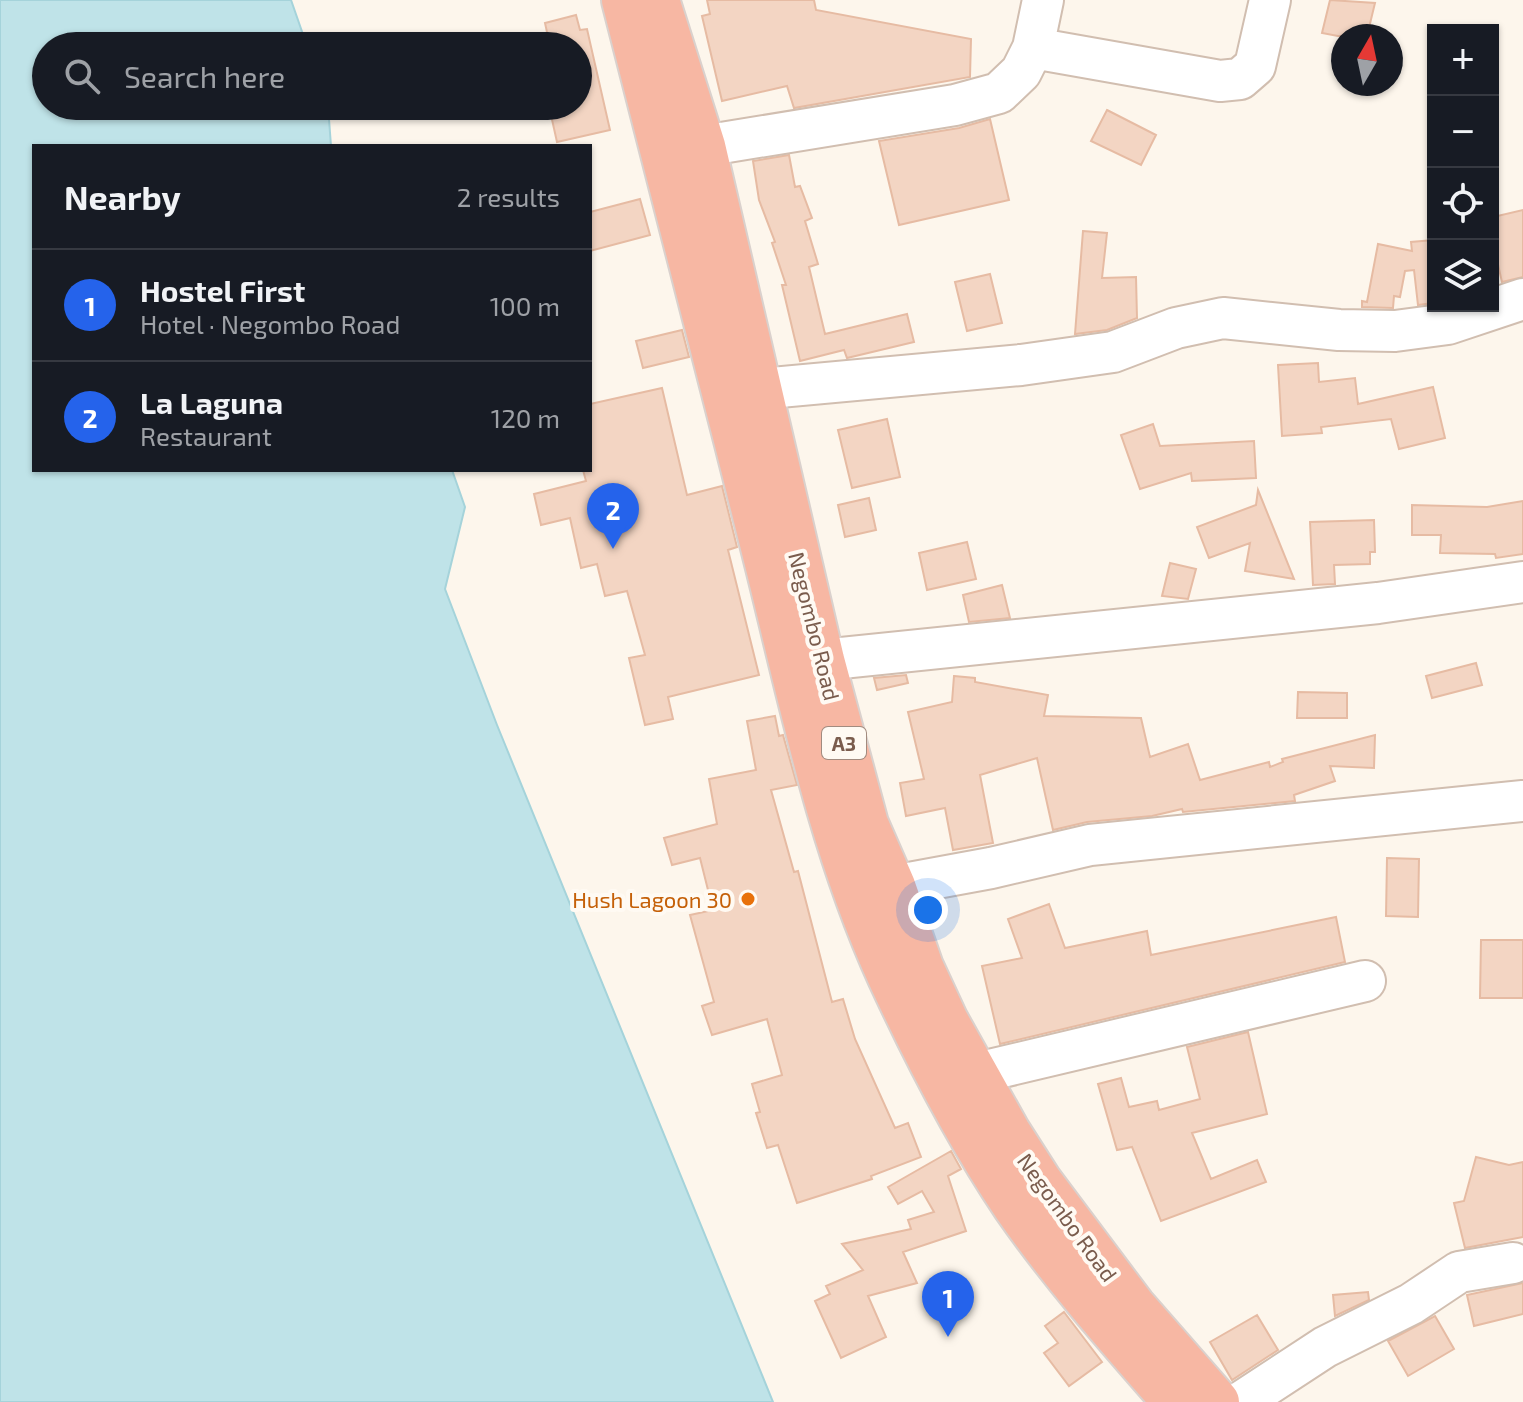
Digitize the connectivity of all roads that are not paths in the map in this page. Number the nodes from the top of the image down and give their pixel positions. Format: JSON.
{"nodes":[{"id":1,"x":624,"y":0,"type":"edge"},
{"id":2,"x":657,"y":0,"type":"edge"},
{"id":3,"x":1043,"y":0,"type":"edge"},
{"id":4,"x":1270,"y":0,"type":"edge"},
{"id":5,"x":1033,"y":48,"type":"junction"},
{"id":6,"x":703,"y":146,"type":"junction"},
{"id":7,"x":1523,"y":299,"type":"edge"},
{"id":8,"x":743,"y":394,"type":"junction"},
{"id":9,"x":1523,"y":582,"type":"edge"},
{"id":10,"x":807,"y":664,"type":"junction"},
{"id":11,"x":1523,"y":801,"type":"edge"},
{"id":12,"x":893,"y":886,"type":"junction"},
{"id":13,"x":1365,"y":981,"type":"dead end"},
{"id":14,"x":977,"y":1073,"type":"junction"},
{"id":15,"x":1513,"y":1263,"type":"dead end"},
{"id":16,"x":1175,"y":1402,"type":"edge"},
{"id":17,"x":1217,"y":1402,"type":"edge"},
{"id":18,"x":1241,"y":1402,"type":"edge"}],
"edges":[{"from":1,"to":8,"type":"highway","name":"Negombo Road","number":"A3"},
{"from":2,"to":6,"type":"highway","name":"Negombo Road","number":"A3"},
{"from":3,"to":5,"type":"street"},
{"from":4,"to":5,"type":"street"},
{"from":5,"to":6,"type":"street"},
{"from":6,"to":8,"type":"highway","name":"Negombo Road","number":"A3"},
{"from":7,"to":8,"type":"street"},
{"from":8,"to":10,"type":"highway","name":"Negombo Road","number":"A3"},
{"from":9,"to":10,"type":"street"},
{"from":10,"to":12,"type":"highway","name":"Negombo Road","number":"A3"},
{"from":10,"to":16,"type":"highway","name":"Negombo Road","number":"A3"},
{"from":11,"to":12,"type":"street"},
{"from":12,"to":14,"type":"highway","name":"Negombo Road","number":"A3"},
{"from":13,"to":14,"type":"street"},
{"from":14,"to":17,"type":"highway","name":"Negombo Road","number":"A3"},
{"from":15,"to":18,"type":"street"}]}
